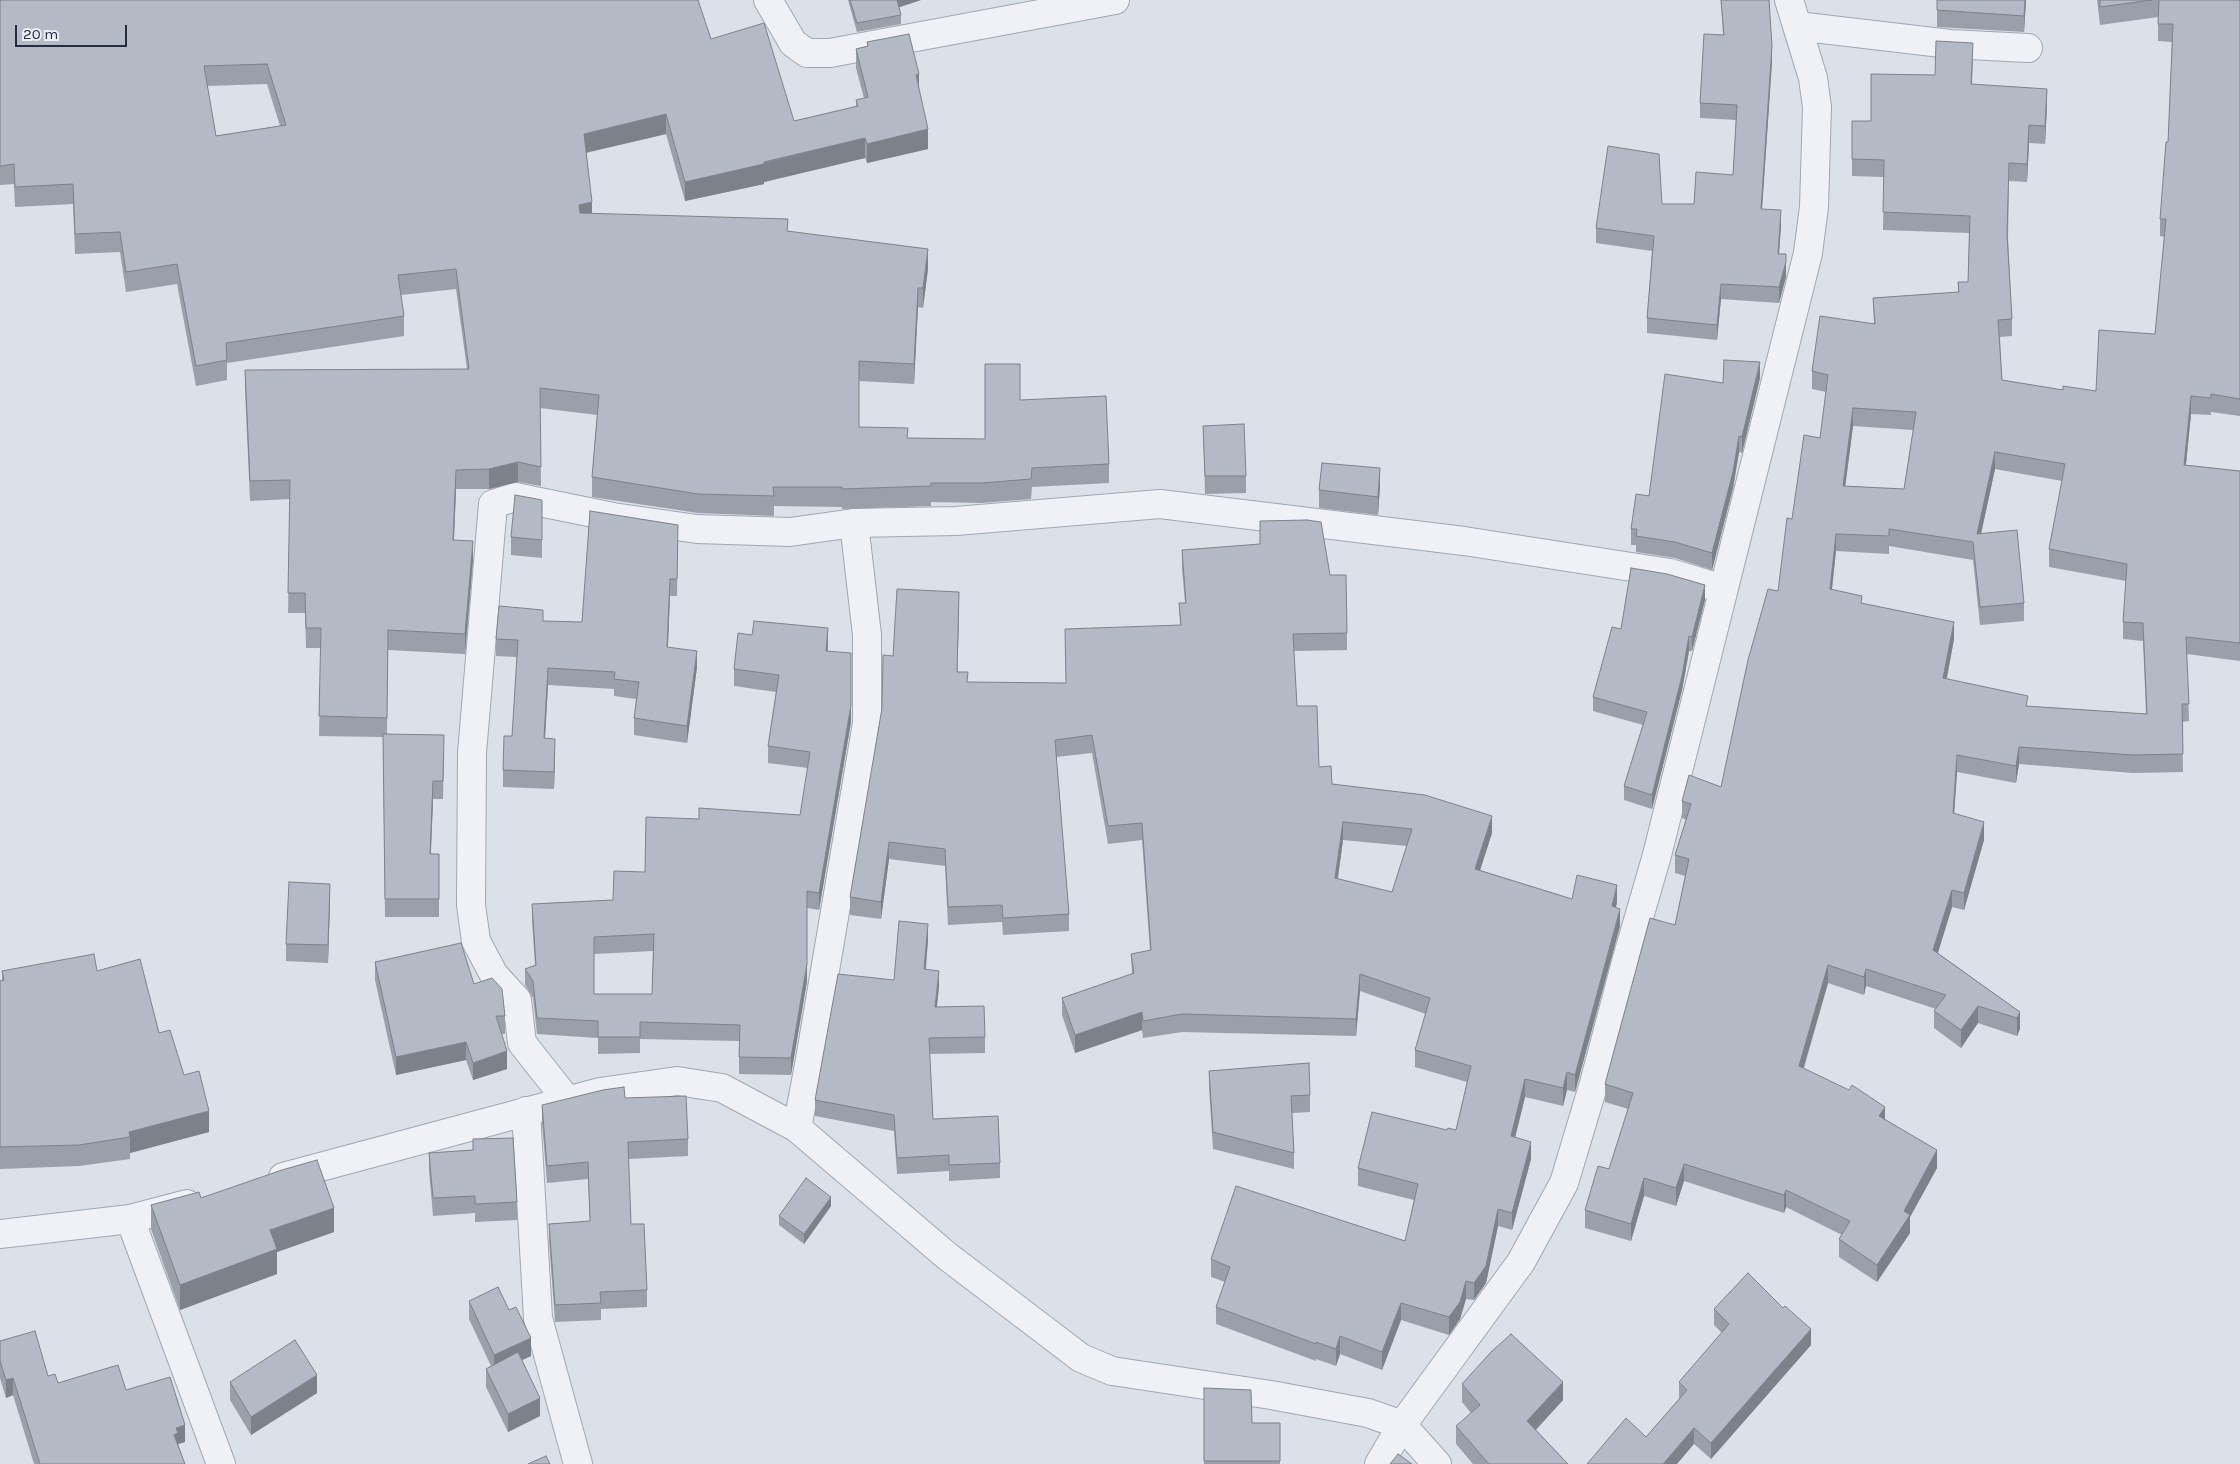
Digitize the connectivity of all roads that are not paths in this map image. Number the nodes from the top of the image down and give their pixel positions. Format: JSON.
{"nodes":[{"id":1,"x":768,"y":0,"type":"edge"},
{"id":2,"x":1115,"y":0,"type":"edge"},
{"id":3,"x":1789,"y":0,"type":"edge"},
{"id":4,"x":1797,"y":26,"type":"junction"},
{"id":5,"x":2028,"y":48,"type":"dead end"},
{"id":6,"x":854,"y":523,"type":"junction"},
{"id":7,"x":1722,"y":589,"type":"junction"},
{"id":8,"x":567,"y":1100,"type":"junction"},
{"id":9,"x":526,"y":1111,"type":"junction"},
{"id":10,"x":796,"y":1128,"type":"junction"},
{"id":11,"x":262,"y":1182,"type":"edge"},
{"id":12,"x":206,"y":1198,"type":"edge"},
{"id":13,"x":130,"y":1219,"type":"junction"},
{"id":14,"x":0,"y":1234,"type":"edge"},
{"id":15,"x":1402,"y":1425,"type":"junction"},
{"id":16,"x":221,"y":1464,"type":"edge"},
{"id":17,"x":578,"y":1464,"type":"edge"},
{"id":18,"x":1379,"y":1464,"type":"edge"},
{"id":19,"x":1437,"y":1464,"type":"edge"}],
"edges":[{"from":1,"to":2,"type":"street"},
{"from":3,"to":4,"type":"street"},
{"from":4,"to":5,"type":"street"},
{"from":4,"to":7,"type":"street"},
{"from":6,"to":7,"type":"street"},
{"from":6,"to":8,"type":"street"},
{"from":6,"to":10,"type":"street"},
{"from":7,"to":15,"type":"street"},
{"from":8,"to":9,"type":"street"},
{"from":8,"to":10,"type":"street"},
{"from":9,"to":11,"type":"street"},
{"from":9,"to":17,"type":"street"},
{"from":10,"to":15,"type":"street"},
{"from":12,"to":13,"type":"street"},
{"from":13,"to":14,"type":"street"},
{"from":13,"to":16,"type":"street"},
{"from":15,"to":18,"type":"street"},
{"from":15,"to":19,"type":"street"}]}
